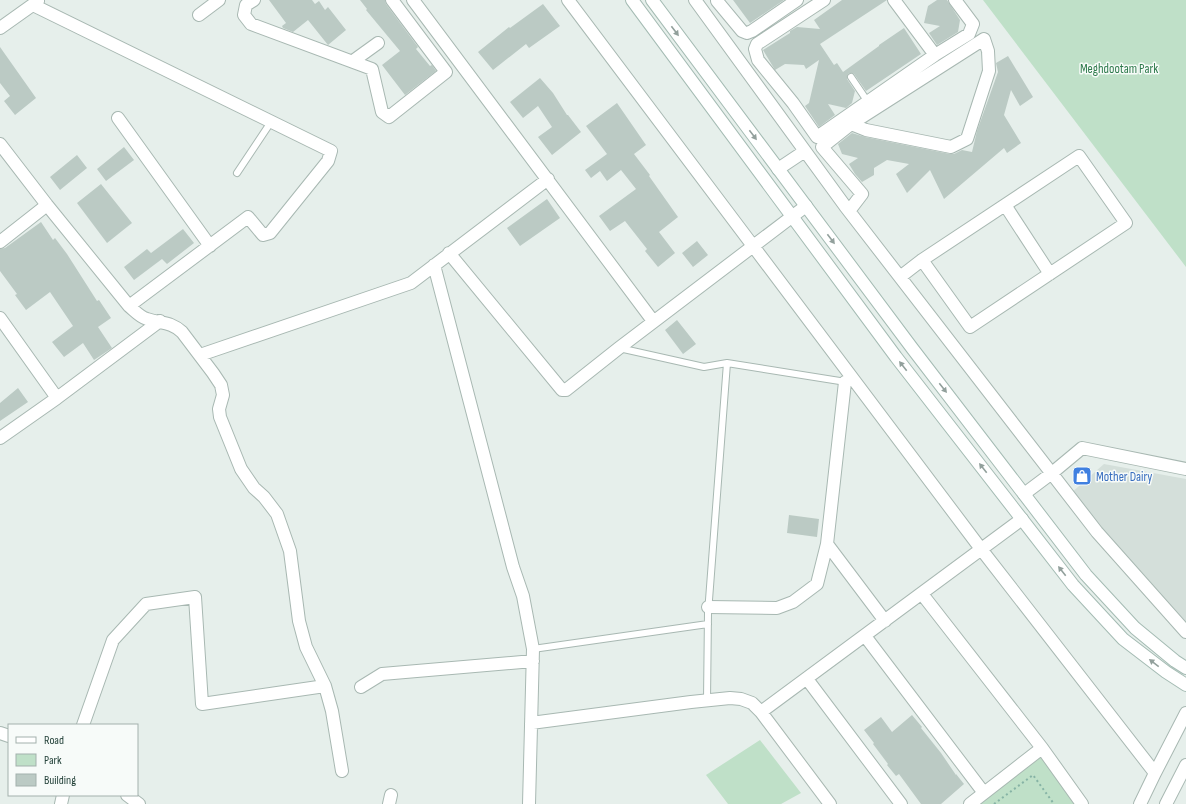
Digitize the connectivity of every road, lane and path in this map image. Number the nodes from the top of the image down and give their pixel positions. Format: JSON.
{"nodes":[{"id":1,"x":219,"y":0,"type":"edge"},
{"id":2,"x":254,"y":0,"type":"edge"},
{"id":3,"x":392,"y":0,"type":"edge"},
{"id":4,"x":413,"y":0,"type":"edge"},
{"id":5,"x":568,"y":0,"type":"edge"},
{"id":6,"x":632,"y":0,"type":"edge"},
{"id":7,"x":652,"y":0,"type":"edge"},
{"id":8,"x":797,"y":0,"type":"edge"},
{"id":9,"x":824,"y":0,"type":"edge"},
{"id":10,"x":894,"y":0,"type":"edge"},
{"id":11,"x":955,"y":0,"type":"edge"},
{"id":12,"x":708,"y":1,"type":"edge"},
{"id":13,"x":36,"y":3,"type":"edge"},
{"id":14,"x":199,"y":15,"type":"dead end"},
{"id":15,"x":0,"y":28,"type":"edge"},
{"id":16,"x":378,"y":43,"type":"dead end"},
{"id":17,"x":935,"y":55,"type":"junction"},
{"id":18,"x":353,"y":61,"type":"junction"},
{"id":19,"x":459,"y":61,"type":"junction"},
{"id":20,"x":446,"y":72,"type":"junction"},
{"id":21,"x":851,"y":78,"type":"dead end"},
{"id":22,"x":776,"y":83,"type":"junction"},
{"id":23,"x":763,"y":93,"type":"junction"},
{"id":24,"x":868,"y":102,"type":"junction"},
{"id":25,"x":793,"y":103,"type":"junction"},
{"id":26,"x":779,"y":115,"type":"junction"},
{"id":27,"x":118,"y":118,"type":"dead end"},
{"id":28,"x":271,"y":122,"type":"junction"},
{"id":29,"x":851,"y":124,"type":"junction"},
{"id":30,"x":0,"y":144,"type":"edge"},
{"id":31,"x":805,"y":151,"type":"junction"},
{"id":32,"x":778,"y":169,"type":"junction"},
{"id":33,"x":237,"y":173,"type":"dead end"},
{"id":34,"x":548,"y":179,"type":"junction"},
{"id":35,"x":46,"y":205,"type":"junction"},
{"id":36,"x":1005,"y":205,"type":"junction"},
{"id":37,"x":806,"y":206,"type":"junction"},
{"id":38,"x":849,"y":211,"type":"junction"},
{"id":39,"x":792,"y":216,"type":"junction"},
{"id":40,"x":0,"y":242,"type":"edge"},
{"id":41,"x":210,"y":246,"type":"junction"},
{"id":42,"x":753,"y":246,"type":"junction"},
{"id":43,"x":449,"y":253,"type":"junction"},
{"id":44,"x":922,"y":260,"type":"junction"},
{"id":45,"x":434,"y":265,"type":"junction"},
{"id":46,"x":1050,"y":274,"type":"junction"},
{"id":47,"x":900,"y":277,"type":"junction"},
{"id":48,"x":129,"y":306,"type":"junction"},
{"id":49,"x":0,"y":318,"type":"edge"},
{"id":50,"x":160,"y":321,"type":"junction"},
{"id":51,"x":653,"y":321,"type":"junction"},
{"id":52,"x":619,"y":348,"type":"junction"},
{"id":53,"x":200,"y":355,"type":"junction"},
{"id":54,"x":727,"y":363,"type":"junction"},
{"id":55,"x":851,"y":382,"type":"junction"},
{"id":56,"x":57,"y":398,"type":"junction"},
{"id":57,"x":0,"y":438,"type":"edge"},
{"id":58,"x":1186,"y":469,"type":"edge"},
{"id":59,"x":1052,"y":473,"type":"junction"},
{"id":60,"x":1024,"y":494,"type":"junction"},
{"id":61,"x":1022,"y":519,"type":"junction"},
{"id":62,"x":827,"y":544,"type":"junction"},
{"id":63,"x":981,"y":549,"type":"junction"},
{"id":64,"x":922,"y":594,"type":"junction"},
{"id":65,"x":708,"y":607,"type":"junction"},
{"id":66,"x":885,"y":621,"type":"junction"},
{"id":67,"x":708,"y":624,"type":"junction"},
{"id":68,"x":1186,"y":632,"type":"edge"},
{"id":69,"x":865,"y":636,"type":"junction"},
{"id":70,"x":533,"y":655,"type":"junction"},
{"id":71,"x":1186,"y":668,"type":"edge"},
{"id":72,"x":806,"y":679,"type":"junction"},
{"id":73,"x":1186,"y":685,"type":"edge"},
{"id":74,"x":325,"y":686,"type":"junction"},
{"id":75,"x":361,"y":687,"type":"dead end"},
{"id":76,"x":707,"y":700,"type":"junction"},
{"id":77,"x":762,"y":712,"type":"junction"},
{"id":78,"x":1186,"y":713,"type":"edge"},
{"id":79,"x":531,"y":723,"type":"junction"},
{"id":80,"x":83,"y":724,"type":"edge"},
{"id":81,"x":1042,"y":748,"type":"junction"},
{"id":82,"x":342,"y":771,"type":"dead end"},
{"id":83,"x":1155,"y":773,"type":"junction"},
{"id":84,"x":1185,"y":773,"type":"edge"},
{"id":85,"x":984,"y":793,"type":"junction"},
{"id":86,"x":128,"y":796,"type":"edge"},
{"id":87,"x":139,"y":804,"type":"edge"},
{"id":88,"x":528,"y":804,"type":"edge"},
{"id":89,"x":830,"y":804,"type":"edge"},
{"id":90,"x":902,"y":804,"type":"edge"},
{"id":91,"x":970,"y":804,"type":"edge"},
{"id":92,"x":994,"y":804,"type":"edge"},
{"id":93,"x":1054,"y":804,"type":"edge"},
{"id":94,"x":1082,"y":804,"type":"edge"},
{"id":95,"x":1140,"y":804,"type":"edge"},
{"id":96,"x":1166,"y":804,"type":"edge"}],
"edges":[{"from":1,"to":14,"type":"street"},
{"from":2,"to":18,"type":"street"},
{"from":3,"to":20,"type":"street"},
{"from":4,"to":19,"type":"street"},
{"from":5,"to":42,"type":"street"},
{"from":6,"to":39,"type":"street"},
{"from":7,"to":32,"type":"street","one_way":true},
{"from":8,"to":12,"type":"street"},
{"from":9,"to":22,"type":"street"},
{"from":10,"to":17,"type":"street"},
{"from":11,"to":17,"type":"street"},
{"from":12,"to":23,"type":"street"},
{"from":13,"to":15,"type":"street"},
{"from":13,"to":28,"type":"street"},
{"from":16,"to":18,"type":"street"},
{"from":17,"to":24,"type":"street"},
{"from":18,"to":20,"type":"street"},
{"from":19,"to":20,"type":"street"},
{"from":19,"to":34,"type":"street"},
{"from":21,"to":24,"type":"lane"},
{"from":22,"to":23,"type":"street"},
{"from":22,"to":25,"type":"street"},
{"from":23,"to":26,"type":"street"},
{"from":24,"to":25,"type":"street"},
{"from":25,"to":26,"type":"street"},
{"from":26,"to":31,"type":"street"},
{"from":27,"to":41,"type":"street"},
{"from":28,"to":33,"type":"lane"},
{"from":28,"to":41,"type":"street"},
{"from":29,"to":29,"type":"street"},
{"from":29,"to":38,"type":"street"},
{"from":30,"to":35,"type":"street"},
{"from":31,"to":32,"type":"street"},
{"from":31,"to":38,"type":"street"},
{"from":32,"to":37,"type":"street"},
{"from":34,"to":43,"type":"street"},
{"from":34,"to":51,"type":"street"},
{"from":35,"to":40,"type":"street"},
{"from":35,"to":48,"type":"street"},
{"from":36,"to":44,"type":"street"},
{"from":36,"to":46,"type":"street"},
{"from":36,"to":46,"type":"street"},
{"from":37,"to":39,"type":"street"},
{"from":37,"to":60,"type":"street","one_way":true},
{"from":38,"to":47,"type":"street"},
{"from":39,"to":42,"type":"street"},
{"from":61,"to":39,"type":"street","one_way":true},
{"from":41,"to":48,"type":"street"},
{"from":42,"to":51,"type":"street"},
{"from":42,"to":55,"type":"street"},
{"from":43,"to":45,"type":"street"},
{"from":43,"to":52,"type":"street"},
{"from":44,"to":46,"type":"street"},
{"from":44,"to":47,"type":"street"},
{"from":45,"to":53,"type":"street"},
{"from":45,"to":70,"type":"street"},
{"from":47,"to":59,"type":"street"},
{"from":48,"to":50,"type":"street"},
{"from":49,"to":56,"type":"street"},
{"from":50,"to":53,"type":"street"},
{"from":50,"to":56,"type":"street"},
{"from":51,"to":52,"type":"street"},
{"from":52,"to":54,"type":"lane"},
{"from":53,"to":74,"type":"street"},
{"from":54,"to":55,"type":"lane"},
{"from":54,"to":65,"type":"lane"},
{"from":55,"to":62,"type":"street"},
{"from":55,"to":63,"type":"street"},
{"from":56,"to":57,"type":"street"},
{"from":58,"to":59,"type":"street"},
{"from":59,"to":60,"type":"street"},
{"from":59,"to":68,"type":"street"},
{"from":60,"to":71,"type":"street"},
{"from":61,"to":63,"type":"street"},
{"from":73,"to":61,"type":"street","one_way":true},
{"from":62,"to":65,"type":"street"},
{"from":62,"to":66,"type":"street"},
{"from":63,"to":64,"type":"street"},
{"from":63,"to":83,"type":"street"},
{"from":64,"to":66,"type":"street"},
{"from":64,"to":81,"type":"street"},
{"from":65,"to":67,"type":"lane"},
{"from":66,"to":69,"type":"street"},
{"from":67,"to":70,"type":"lane"},
{"from":67,"to":76,"type":"lane"},
{"from":69,"to":72,"type":"street"},
{"from":69,"to":85,"type":"street"},
{"from":70,"to":75,"type":"street"},
{"from":70,"to":79,"type":"street"},
{"from":72,"to":77,"type":"street"},
{"from":72,"to":90,"type":"street"},
{"from":74,"to":80,"type":"street"},
{"from":74,"to":82,"type":"street"},
{"from":76,"to":77,"type":"street"},
{"from":76,"to":79,"type":"street"},
{"from":77,"to":89,"type":"street"},
{"from":78,"to":83,"type":"street"},
{"from":79,"to":88,"type":"street"},
{"from":81,"to":85,"type":"street"},
{"from":81,"to":94,"type":"street"},
{"from":83,"to":95,"type":"street"},
{"from":84,"to":96,"type":"street"},
{"from":85,"to":91,"type":"street"},
{"from":86,"to":87,"type":"street"},
{"from":92,"to":93,"type":"path"}]}
